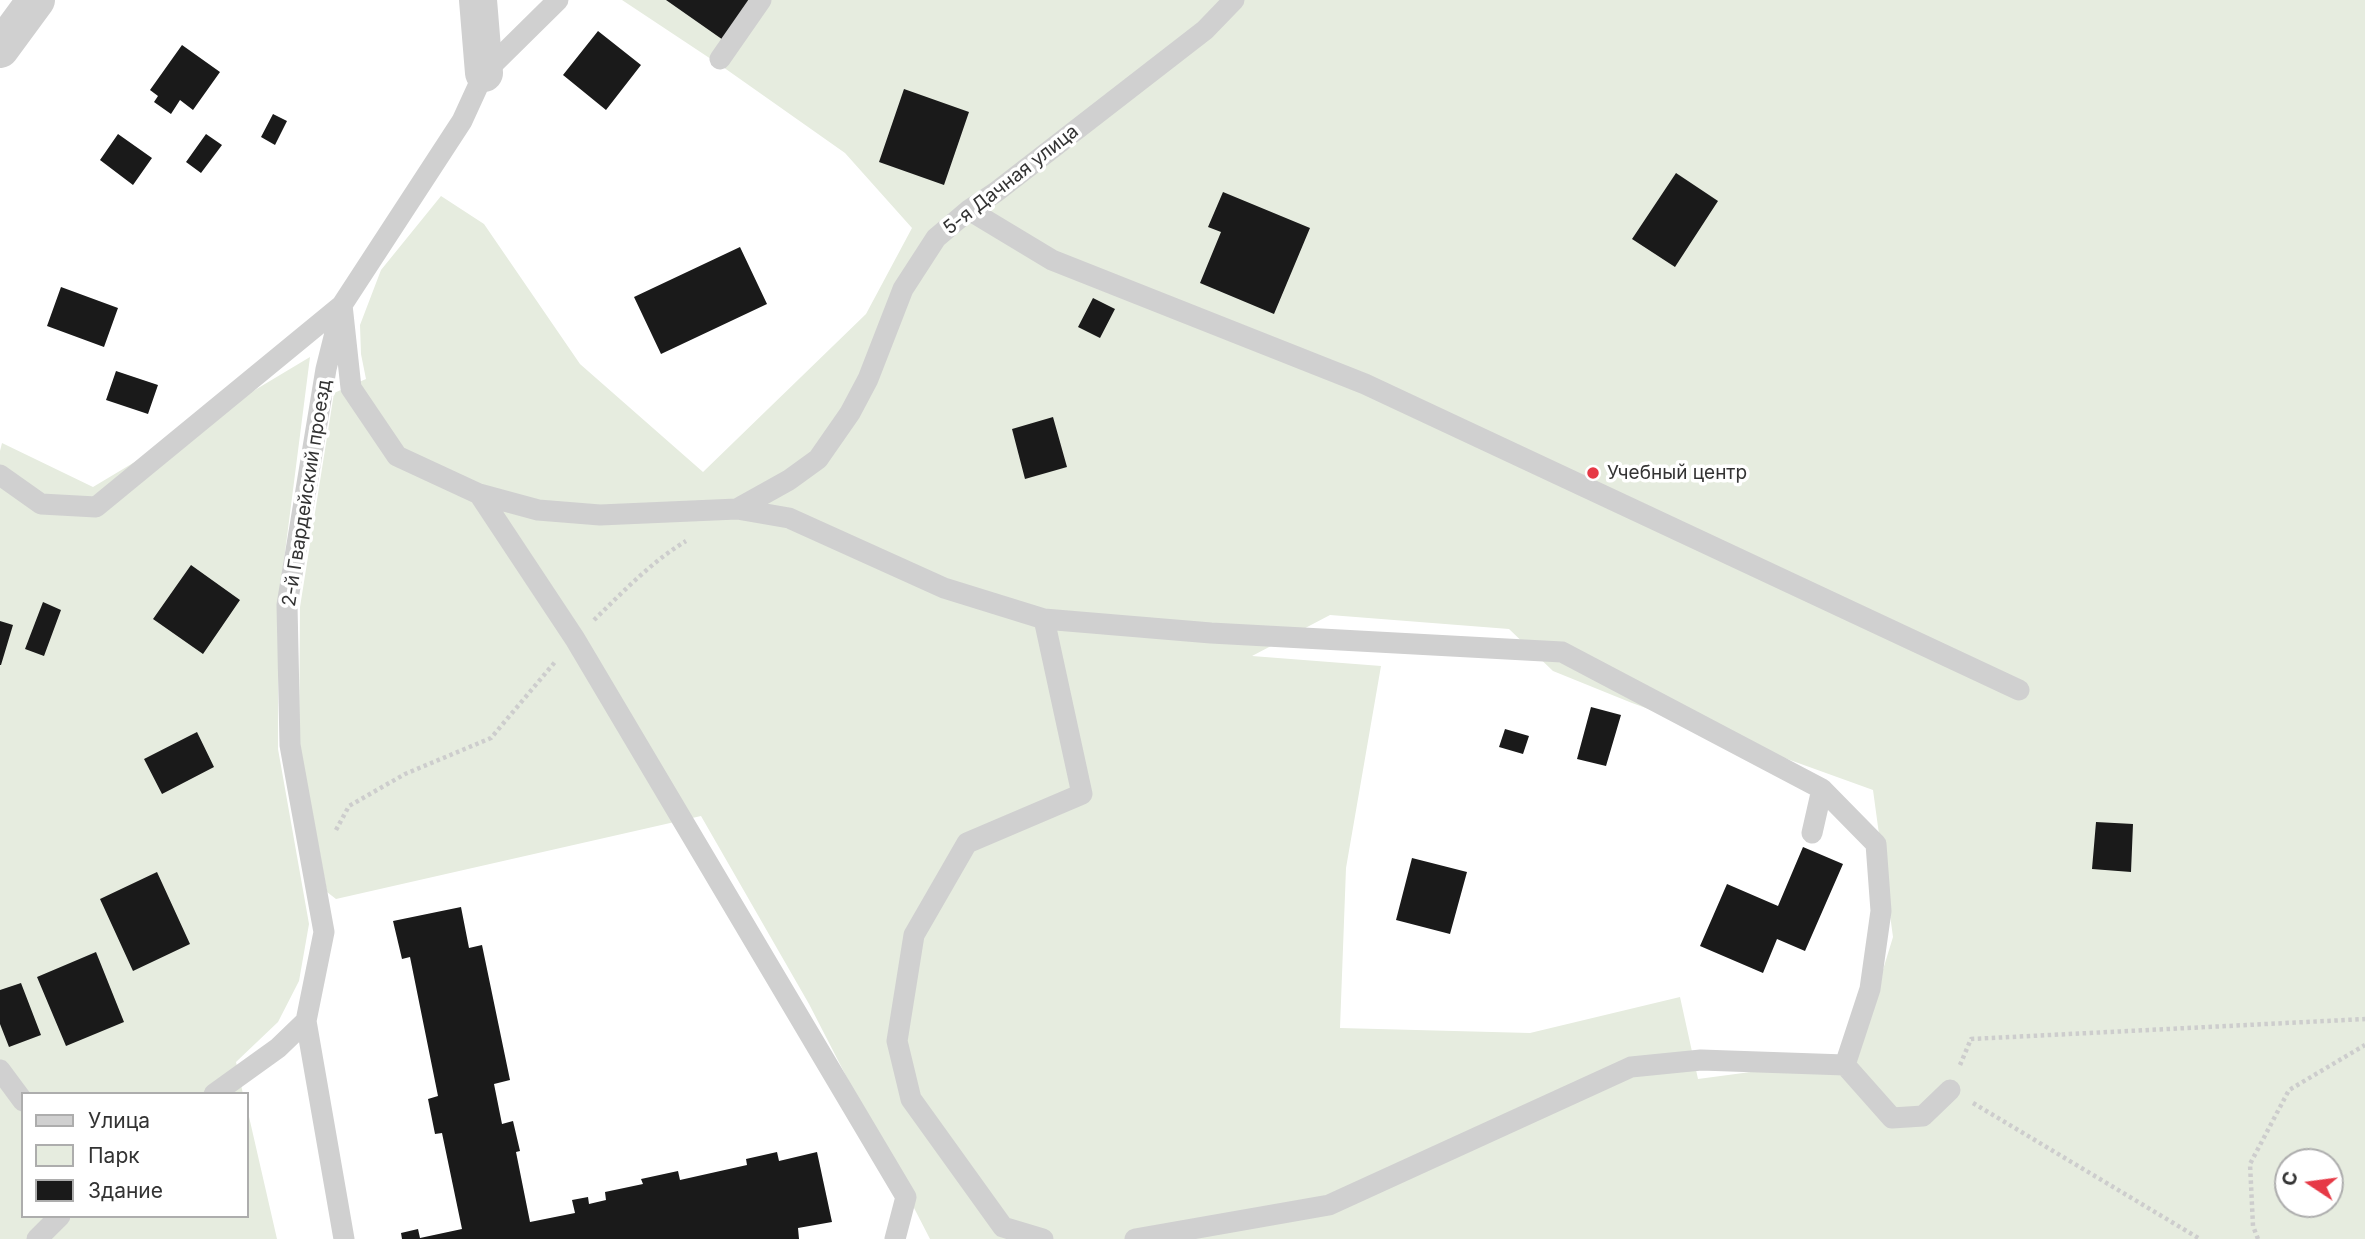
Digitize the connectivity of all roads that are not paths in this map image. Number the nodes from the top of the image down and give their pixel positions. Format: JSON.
{"nodes":[{"id":1,"x":36,"y":0,"type":"edge"},
{"id":2,"x":478,"y":0,"type":"edge"},
{"id":3,"x":558,"y":0,"type":"edge"},
{"id":4,"x":761,"y":0,"type":"edge"},
{"id":5,"x":1234,"y":0,"type":"edge"},
{"id":6,"x":0,"y":49,"type":"edge"},
{"id":7,"x":720,"y":60,"type":"dead end"},
{"id":8,"x":484,"y":73,"type":"junction"},
{"id":9,"x":969,"y":210,"type":"junction"},
{"id":10,"x":342,"y":305,"type":"junction"},
{"id":11,"x":0,"y":475,"type":"edge"},
{"id":12,"x":479,"y":495,"type":"junction"},
{"id":13,"x":737,"y":509,"type":"junction"},
{"id":14,"x":1044,"y":619,"type":"junction"},
{"id":15,"x":2020,"y":690,"type":"dead end"},
{"id":16,"x":1822,"y":789,"type":"junction"},
{"id":17,"x":1812,"y":833,"type":"dead end"},
{"id":18,"x":306,"y":1021,"type":"junction"},
{"id":19,"x":1845,"y":1065,"type":"junction"},
{"id":20,"x":0,"y":1070,"type":"edge"},
{"id":21,"x":1950,"y":1090,"type":"road end"},
{"id":22,"x":217,"y":1092,"type":"edge"},
{"id":23,"x":21,"y":1098,"type":"edge"},
{"id":24,"x":58,"y":1218,"type":"edge"},
{"id":25,"x":37,"y":1239,"type":"edge"},
{"id":26,"x":344,"y":1239,"type":"edge"},
{"id":27,"x":895,"y":1239,"type":"edge"},
{"id":28,"x":1043,"y":1239,"type":"edge"},
{"id":29,"x":1135,"y":1239,"type":"edge"}],
"edges":[{"from":1,"to":6,"type":"street"},
{"from":2,"to":8,"type":"street"},
{"from":3,"to":8,"type":"lane","name":"2-й Гвардейский проезд"},
{"from":4,"to":7,"type":"lane"},
{"from":5,"to":9,"type":"lane","name":"5-я Дачная улица"},
{"from":8,"to":10,"type":"lane","name":"2-й Гвардейский проезд"},
{"from":9,"to":13,"type":"lane","name":"5-я Дачная улица"},
{"from":9,"to":15,"type":"lane"},
{"from":10,"to":11,"type":"lane"},
{"from":10,"to":12,"type":"lane","name":"5-я Дачная улица"},
{"from":10,"to":18,"type":"lane","name":"2-й Гвардейский проезд"},
{"from":12,"to":13,"type":"lane","name":"5-я Дачная улица"},
{"from":12,"to":27,"type":"lane"},
{"from":13,"to":14,"type":"lane"},
{"from":14,"to":16,"type":"lane"},
{"from":14,"to":28,"type":"lane"},
{"from":16,"to":17,"type":"lane"},
{"from":16,"to":19,"type":"lane"},
{"from":18,"to":22,"type":"lane"},
{"from":18,"to":26,"type":"lane"},
{"from":19,"to":21,"type":"lane"},
{"from":19,"to":29,"type":"lane"},
{"from":20,"to":23,"type":"lane"},
{"from":24,"to":25,"type":"lane"}]}
